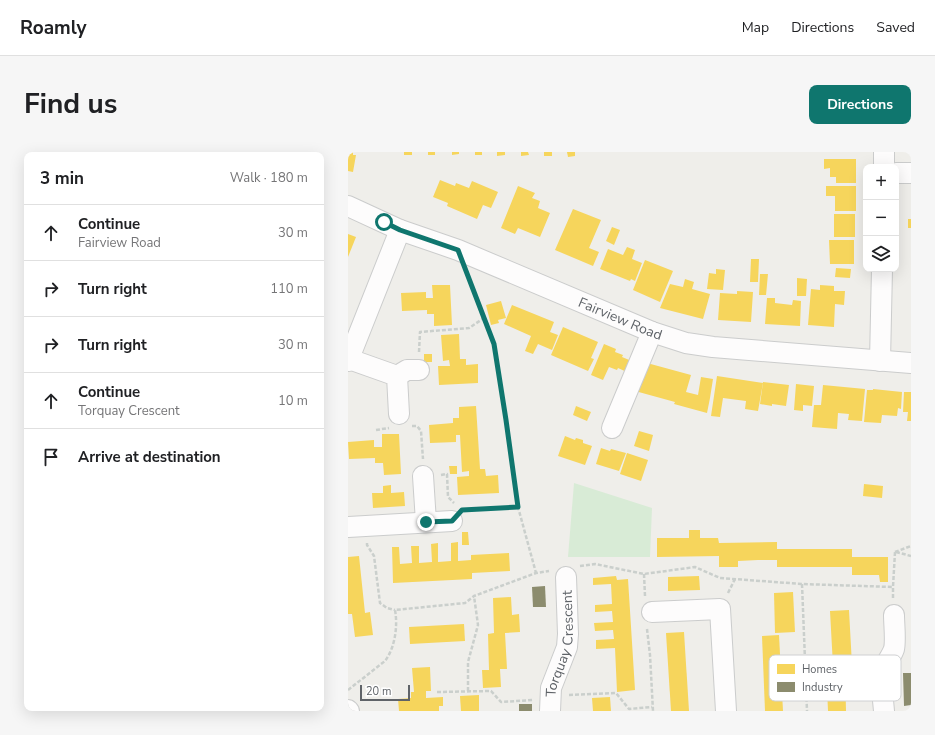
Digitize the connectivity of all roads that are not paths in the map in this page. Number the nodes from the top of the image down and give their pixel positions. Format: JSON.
{"nodes":[{"id":1,"x":884,"y":152,"type":"edge"},
{"id":2,"x":884,"y":164,"type":"edge"},
{"id":3,"x":899,"y":173,"type":"edge"},
{"id":4,"x":911,"y":173,"type":"edge"},
{"id":5,"x":348,"y":206,"type":"edge"},
{"id":6,"x":400,"y":230,"type":"junction"},
{"id":7,"x":882,"y":272,"type":"edge"},
{"id":8,"x":652,"y":332,"type":"junction"},
{"id":9,"x":348,"y":360,"type":"edge"},
{"id":10,"x":880,"y":361,"type":"junction"},
{"id":11,"x":911,"y":363,"type":"edge"},
{"id":12,"x":419,"y":370,"type":"road end"},
{"id":13,"x":396,"y":376,"type":"junction"},
{"id":14,"x":399,"y":414,"type":"dead end"},
{"id":15,"x":612,"y":428,"type":"dead end"},
{"id":16,"x":423,"y":476,"type":"dead end"},
{"id":17,"x":452,"y":521,"type":"road end"},
{"id":18,"x":426,"y":522,"type":"junction"},
{"id":19,"x":348,"y":526,"type":"edge"},
{"id":20,"x":563,"y":571,"type":"road end"},
{"id":21,"x":894,"y":615,"type":"dead end"},
{"id":22,"x":650,"y":619,"type":"road end"},
{"id":23,"x":890,"y":655,"type":"edge"},
{"id":24,"x":883,"y":701,"type":"edge"},
{"id":25,"x":550,"y":702,"type":"edge"},
{"id":26,"x":726,"y":711,"type":"edge"},
{"id":27,"x":884,"y":711,"type":"edge"}],
"edges":[{"from":1,"to":2,"type":"street"},
{"from":3,"to":4,"type":"street"},
{"from":5,"to":6,"type":"street","name":"Fairview Road"},
{"from":6,"to":8,"type":"street","name":"Fairview Road"},
{"from":6,"to":9,"type":"street"},
{"from":7,"to":10,"type":"street"},
{"from":8,"to":10,"type":"street","name":"Fairview Road"},
{"from":8,"to":15,"type":"street"},
{"from":9,"to":13,"type":"street"},
{"from":10,"to":11,"type":"street","name":"Fairview Road"},
{"from":12,"to":13,"type":"street"},
{"from":13,"to":14,"type":"street"},
{"from":16,"to":18,"type":"street"},
{"from":17,"to":18,"type":"street"},
{"from":18,"to":19,"type":"street"},
{"from":20,"to":25,"type":"street","name":"Torquay Crescent"},
{"from":21,"to":23,"type":"street"},
{"from":22,"to":26,"type":"street"},
{"from":24,"to":27,"type":"street"}]}
